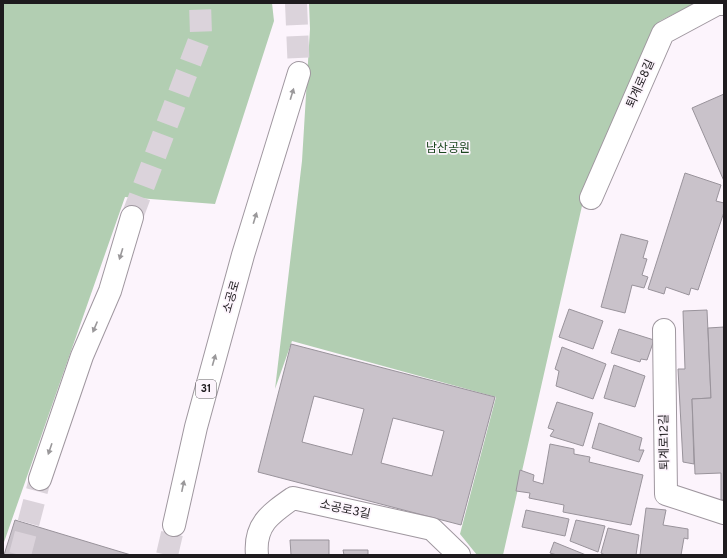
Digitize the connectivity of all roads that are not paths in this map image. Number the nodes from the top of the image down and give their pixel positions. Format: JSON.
{"nodes":[{"id":1,"x":724,"y":4,"type":"edge"},
{"id":2,"x":299,"y":72,"type":"tunnel mouth"},
{"id":3,"x":591,"y":198,"type":"dead end"},
{"id":4,"x":132,"y":217,"type":"tunnel mouth"},
{"id":5,"x":664,"y":330,"type":"dead end"},
{"id":6,"x":40,"y":479,"type":"tunnel mouth"},
{"id":7,"x":724,"y":513,"type":"edge"},
{"id":8,"x":174,"y":524,"type":"tunnel mouth"},
{"id":9,"x":257,"y":555,"type":"edge"},
{"id":10,"x":459,"y":555,"type":"edge"}],
"edges":[{"from":1,"to":3,"type":"main road","name":"퇴계로8길"},
{"from":8,"to":2,"type":"main road","name":"소공로","number":"31","one_way":true},
{"from":4,"to":6,"type":"main road","one_way":true},
{"from":5,"to":7,"type":"main road","name":"퇴계로12길"},
{"from":9,"to":10,"type":"main road","name":"소공로3길"}]}
